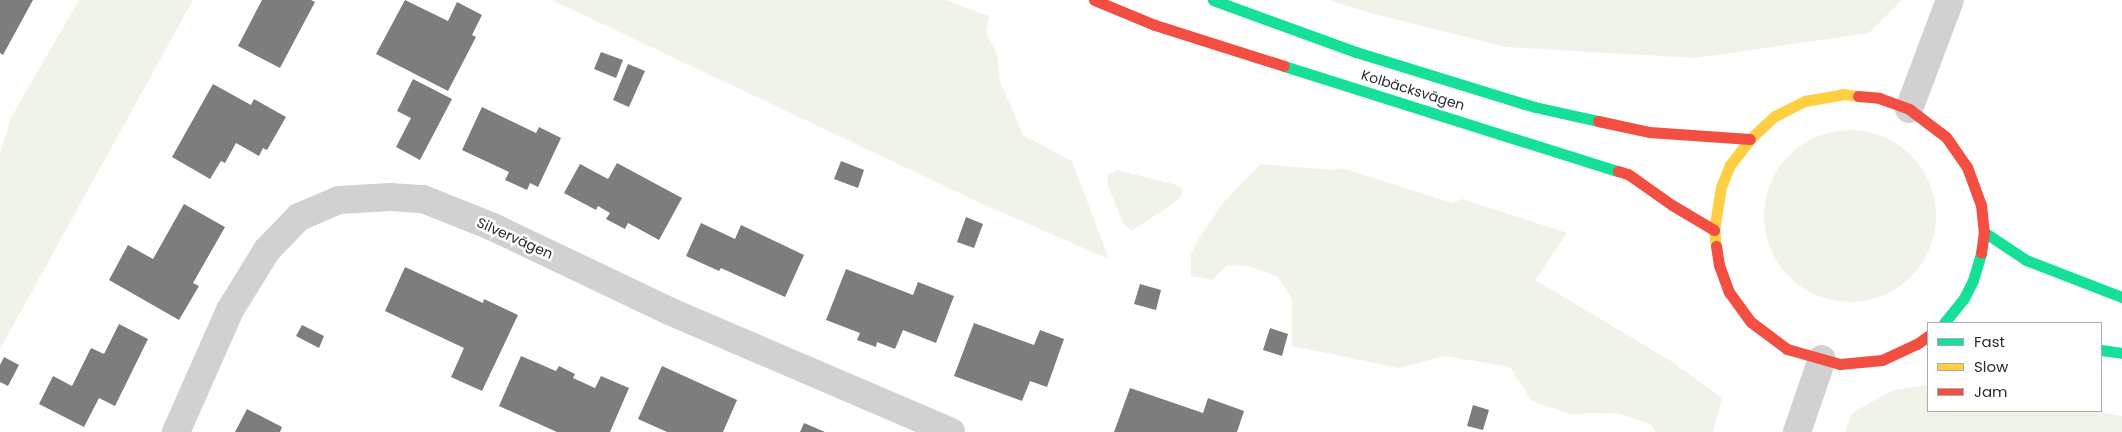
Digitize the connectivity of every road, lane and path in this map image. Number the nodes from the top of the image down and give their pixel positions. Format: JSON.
{"nodes":[{"id":1,"x":1094,"y":0,"type":"edge"},
{"id":2,"x":1213,"y":0,"type":"edge"},
{"id":3,"x":1950,"y":0,"type":"edge"},
{"id":4,"x":1909,"y":109,"type":"junction"},
{"id":5,"x":1750,"y":139,"type":"junction"},
{"id":6,"x":1714,"y":230,"type":"junction"},
{"id":7,"x":1984,"y":232,"type":"junction"},
{"id":8,"x":2122,"y":296,"type":"edge"},
{"id":9,"x":1945,"y":322,"type":"edge"},
{"id":10,"x":1927,"y":337,"type":"edge"},
{"id":11,"x":2102,"y":350,"type":"edge"},
{"id":12,"x":2122,"y":353,"type":"edge"},
{"id":13,"x":1822,"y":359,"type":"junction"},
{"id":14,"x":176,"y":432,"type":"edge"},
{"id":15,"x":951,"y":432,"type":"edge"},
{"id":16,"x":1797,"y":432,"type":"edge"}],
"edges":[{"from":1,"to":6,"type":"highway","name":"Kolbäcksvägen"},
{"from":2,"to":5,"type":"highway","name":"Kolbäcksvägen"},
{"from":3,"to":4,"type":"street"},
{"from":4,"to":5,"type":"highway"},
{"from":4,"to":7,"type":"highway"},
{"from":5,"to":6,"type":"highway"},
{"from":6,"to":13,"type":"highway"},
{"from":7,"to":8,"type":"highway"},
{"from":7,"to":9,"type":"highway"},
{"from":10,"to":13,"type":"highway"},
{"from":11,"to":12,"type":"highway"},
{"from":13,"to":16,"type":"street"},
{"from":14,"to":15,"type":"street","name":"Silvervägen"}]}
